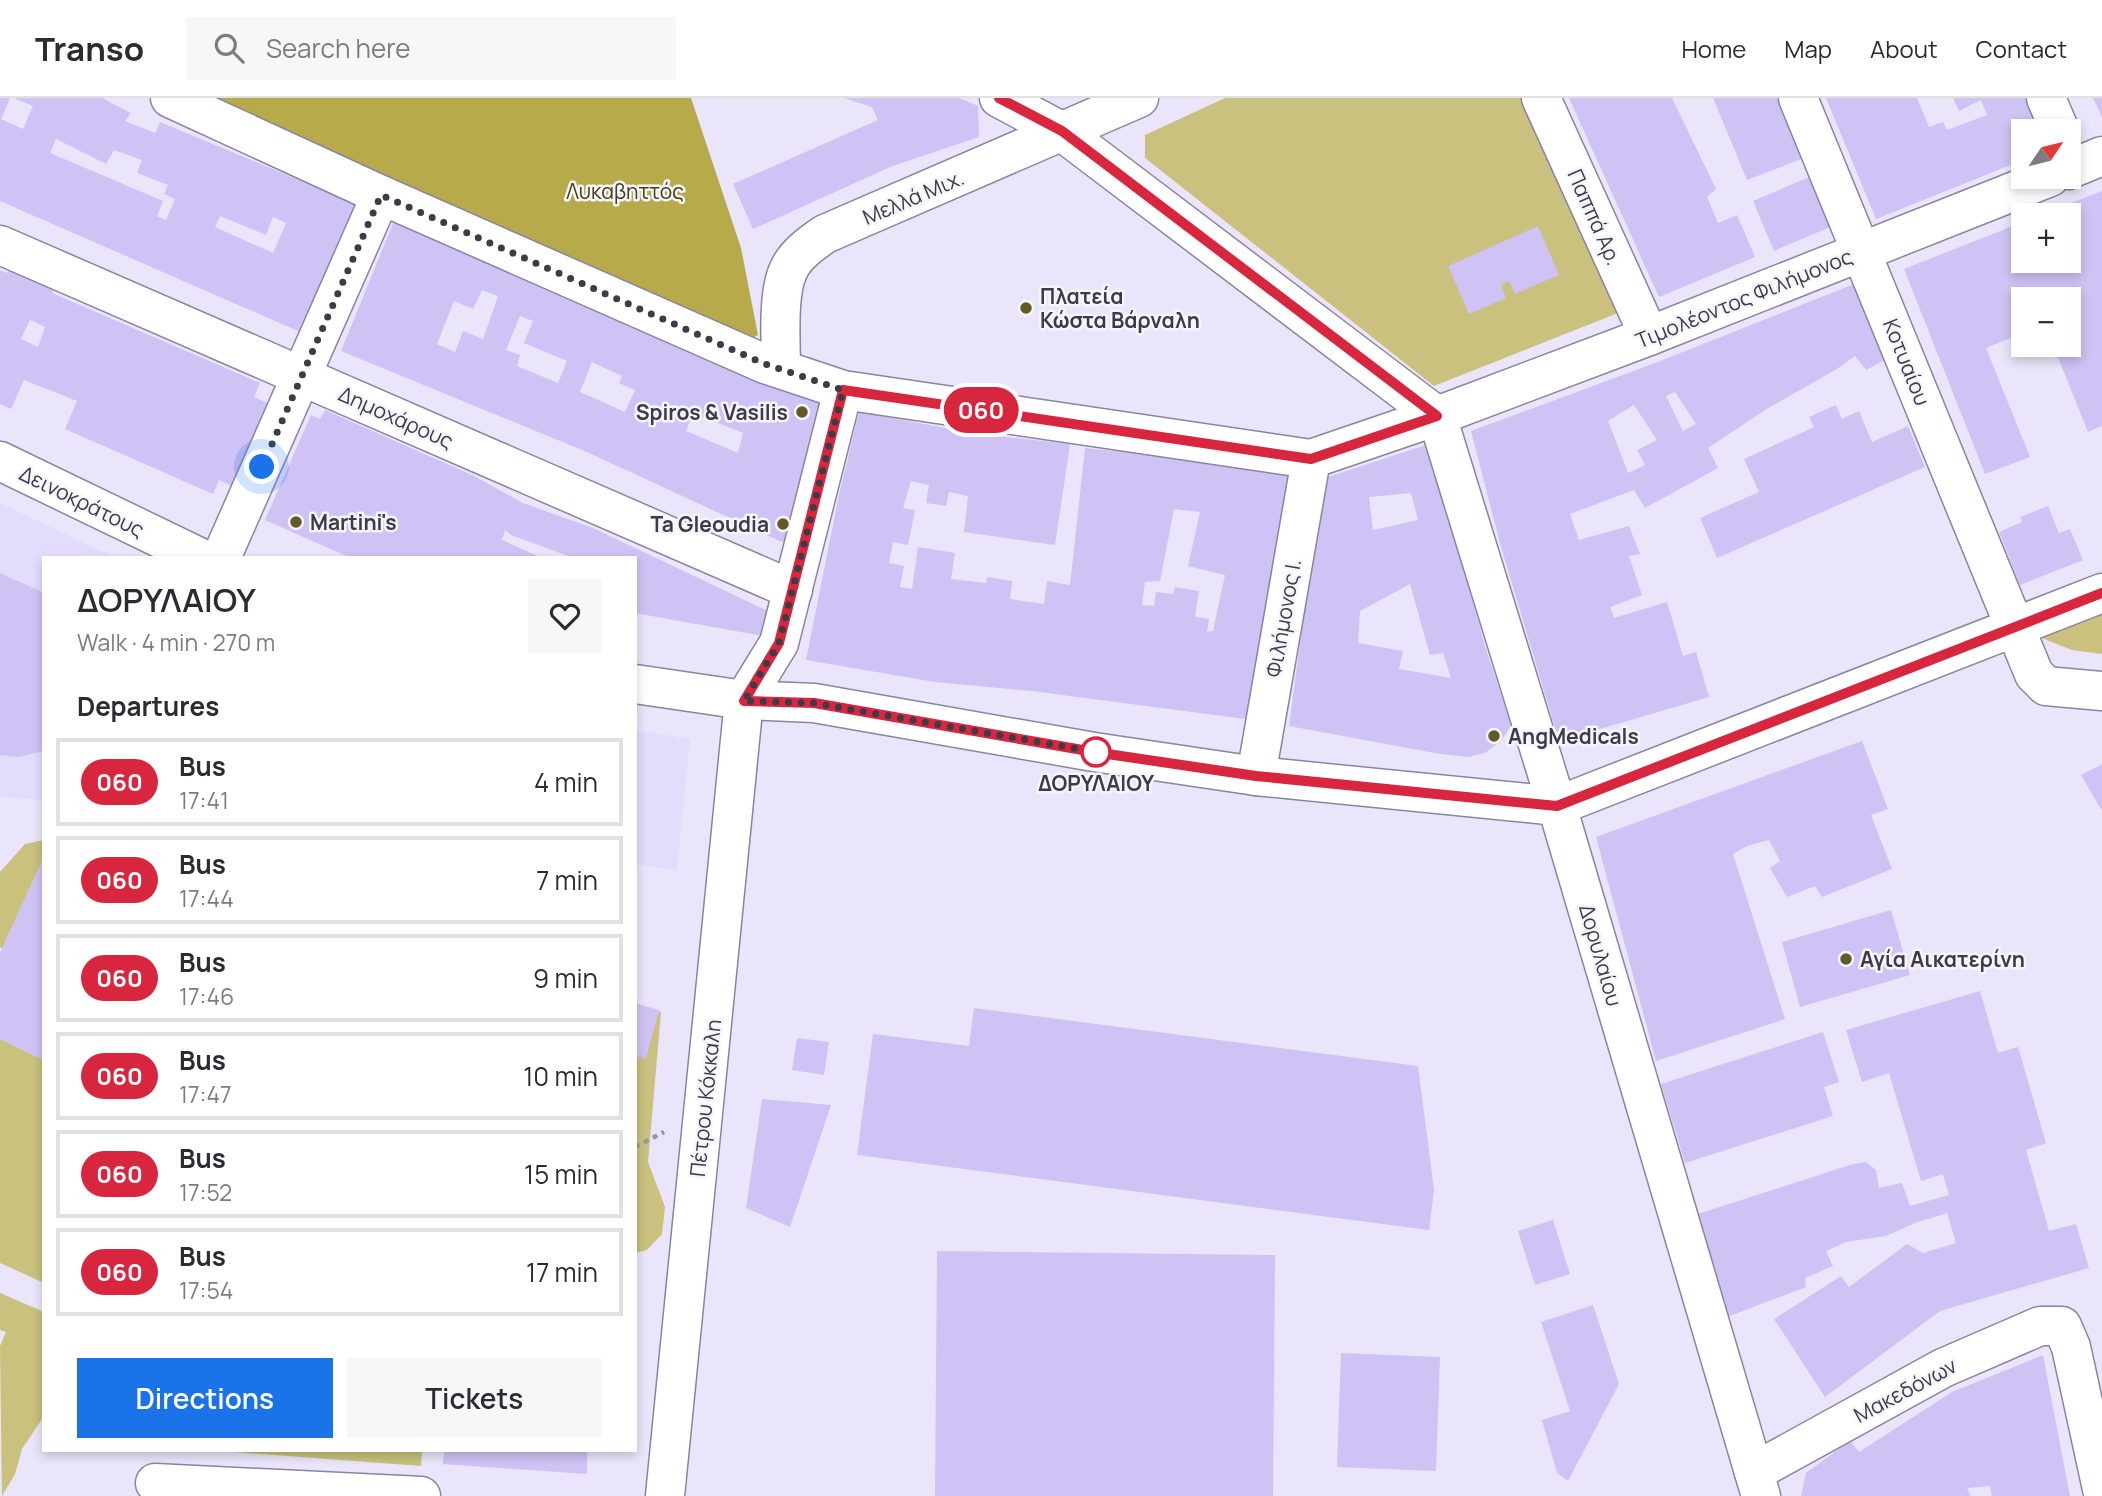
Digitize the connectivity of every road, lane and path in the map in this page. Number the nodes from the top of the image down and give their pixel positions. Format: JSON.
{"nodes":[{"id":1,"x":170,"y":98,"type":"edge"},
{"id":2,"x":999,"y":98,"type":"edge"},
{"id":3,"x":1139,"y":98,"type":"edge"},
{"id":4,"x":1541,"y":98,"type":"edge"},
{"id":5,"x":1798,"y":98,"type":"edge"},
{"id":6,"x":2046,"y":98,"type":"edge"},
{"id":7,"x":2055,"y":119,"type":"edge"},
{"id":8,"x":1062,"y":131,"type":"junction"},
{"id":9,"x":2013,"y":189,"type":"edge"},
{"id":10,"x":381,"y":195,"type":"junction"},
{"id":11,"x":0,"y":245,"type":"edge"},
{"id":12,"x":1862,"y":252,"type":"junction"},
{"id":13,"x":1649,"y":336,"type":"junction"},
{"id":14,"x":781,"y":369,"type":"junction"},
{"id":15,"x":301,"y":376,"type":"junction"},
{"id":16,"x":843,"y":390,"type":"junction"},
{"id":17,"x":1437,"y":416,"type":"junction"},
{"id":18,"x":1311,"y":459,"type":"junction"},
{"id":19,"x":0,"y":461,"type":"edge"},
{"id":20,"x":197,"y":556,"type":"edge"},
{"id":21,"x":222,"y":556,"type":"edge"},
{"id":22,"x":793,"y":590,"type":"junction"},
{"id":23,"x":2102,"y":593,"type":"edge"},
{"id":24,"x":2014,"y":627,"type":"junction"},
{"id":25,"x":637,"y":684,"type":"edge"},
{"id":26,"x":2102,"y":691,"type":"edge"},
{"id":27,"x":744,"y":701,"type":"junction"},
{"id":28,"x":1256,"y":776,"type":"junction"},
{"id":29,"x":1557,"y":806,"type":"junction"},
{"id":30,"x":668,"y":1130,"type":"dead end"},
{"id":31,"x":637,"y":1146,"type":"edge"},
{"id":32,"x":155,"y":1483,"type":"dead end"},
{"id":33,"x":1757,"y":1484,"type":"edge"},
{"id":34,"x":2102,"y":1489,"type":"edge"},
{"id":35,"x":421,"y":1496,"type":"edge"},
{"id":36,"x":666,"y":1496,"type":"edge"}],
"edges":[{"from":1,"to":10,"type":"street"},
{"from":2,"to":8,"type":"street"},
{"from":3,"to":8,"type":"street","name":"Μελλά Μιχ."},
{"from":4,"to":13,"type":"street","name":"Παππά Αρ."},
{"from":5,"to":12,"type":"street","name":"Κοτυαίου"},
{"from":6,"to":7,"type":"street"},
{"from":8,"to":14,"type":"street","name":"Μελλά Μιχ."},
{"from":8,"to":17,"type":"street"},
{"from":9,"to":12,"type":"street","name":"Τιμoλέοντος Φιλήμονος"},
{"from":10,"to":14,"type":"street"},
{"from":10,"to":15,"type":"street"},
{"from":11,"to":15,"type":"street","name":"Δημοχάρους"},
{"from":12,"to":13,"type":"street","name":"Τιμoλέοντος Φιλήμονος"},
{"from":12,"to":24,"type":"street","name":"Κοτυαίου"},
{"from":13,"to":17,"type":"street","name":"Τιμoλέοντος Φιλήμονος"},
{"from":14,"to":16,"type":"street"},
{"from":15,"to":21,"type":"street"},
{"from":15,"to":22,"type":"street","name":"Δημοχάρους"},
{"from":16,"to":18,"type":"street"},
{"from":16,"to":22,"type":"street"},
{"from":17,"to":18,"type":"street","name":"Τιμoλέοντος Φιλήμονος"},
{"from":17,"to":29,"type":"street","name":"Δορυλαίου"},
{"from":18,"to":28,"type":"street","name":"Φιλήμονος Ι."},
{"from":19,"to":20,"type":"street","name":"Δεινοκράτους"},
{"from":22,"to":27,"type":"street"},
{"from":23,"to":24,"type":"street"},
{"from":24,"to":26,"type":"street","name":"Κοτυαίου"},
{"from":24,"to":29,"type":"street"},
{"from":25,"to":27,"type":"street"},
{"from":27,"to":28,"type":"street"},
{"from":27,"to":36,"type":"street","name":"Πέτρου Κόκκαλη"},
{"from":28,"to":29,"type":"street"},
{"from":29,"to":33,"type":"street","name":"Δορυλαίου"},
{"from":30,"to":31,"type":"path"},
{"from":32,"to":35,"type":"street"},
{"from":33,"to":34,"type":"street","name":"Μακεδόνων"}]}
